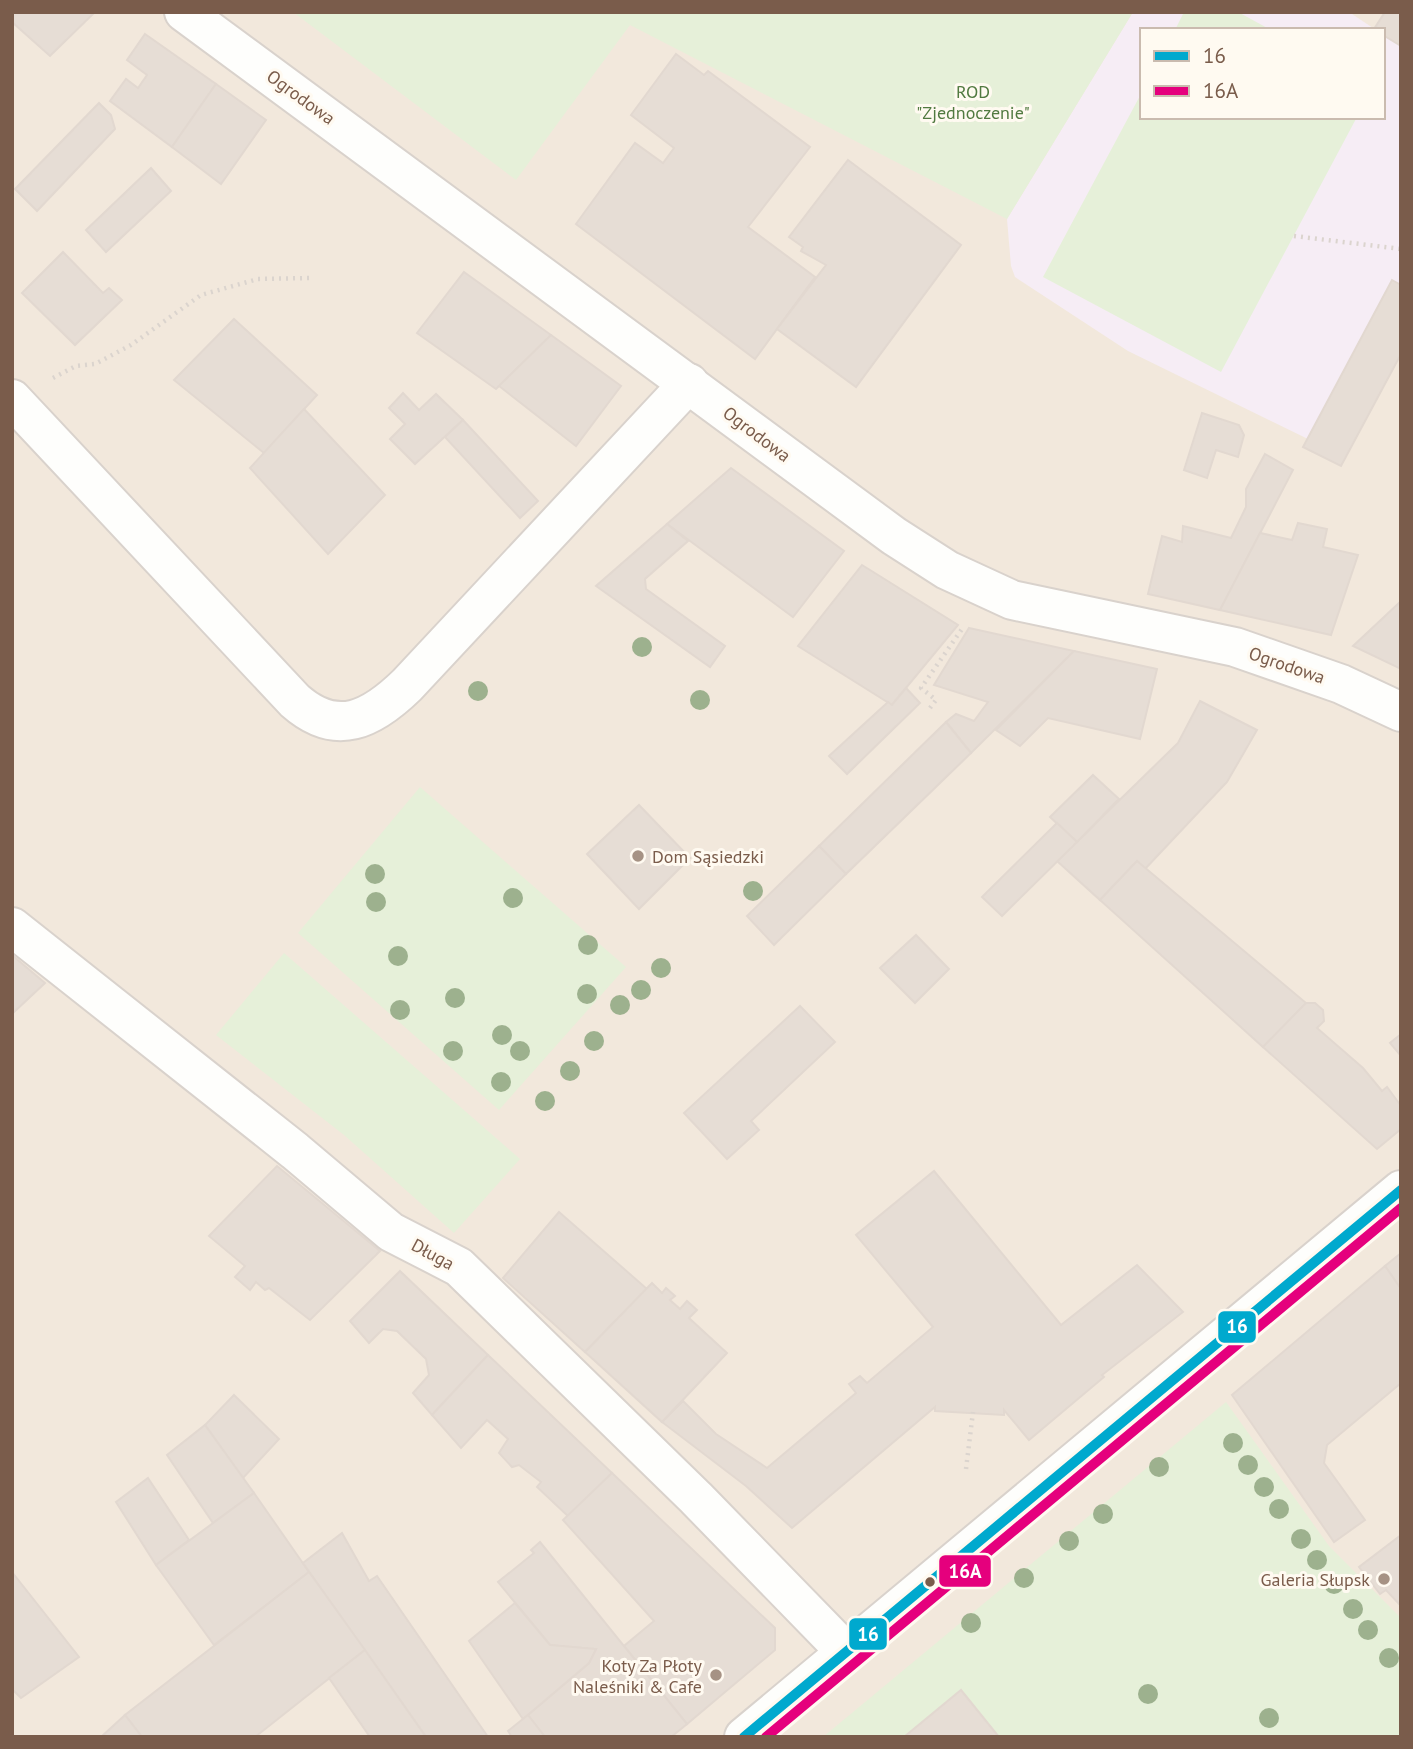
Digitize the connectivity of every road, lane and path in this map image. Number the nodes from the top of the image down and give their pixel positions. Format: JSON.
{"nodes":[{"id":1,"x":184,"y":12,"type":"edge"},
{"id":2,"x":1294,"y":236,"type":"dead end"},
{"id":3,"x":1401,"y":249,"type":"edge"},
{"id":4,"x":313,"y":278,"type":"dead end"},
{"id":5,"x":689,"y":383,"type":"junction"},
{"id":6,"x":15,"y":402,"type":"edge"},
{"id":7,"x":965,"y":624,"type":"dead end"},
{"id":8,"x":930,"y":708,"type":"dead end"},
{"id":9,"x":1401,"y":712,"type":"edge"},
{"id":10,"x":12,"y":927,"type":"edge"},
{"id":11,"x":1401,"y":1190,"type":"edge"},
{"id":12,"x":973,"y":1412,"type":"dead end"},
{"id":13,"x":966,"y":1469,"type":"dead end"},
{"id":14,"x":846,"y":1652,"type":"junction"},
{"id":15,"x":744,"y":1737,"type":"edge"}],
"edges":[{"from":1,"to":5,"type":"street","name":"Ogrodowa"},
{"from":2,"to":3,"type":"path"},
{"from":4,"to":6,"type":"path"},
{"from":5,"to":6,"type":"street"},
{"from":5,"to":9,"type":"street","name":"Ogrodowa"},
{"from":7,"to":8,"type":"path"},
{"from":10,"to":14,"type":"street","name":"Długa"},
{"from":11,"to":14,"type":"street"},
{"from":12,"to":13,"type":"path"},
{"from":14,"to":15,"type":"street"}]}
